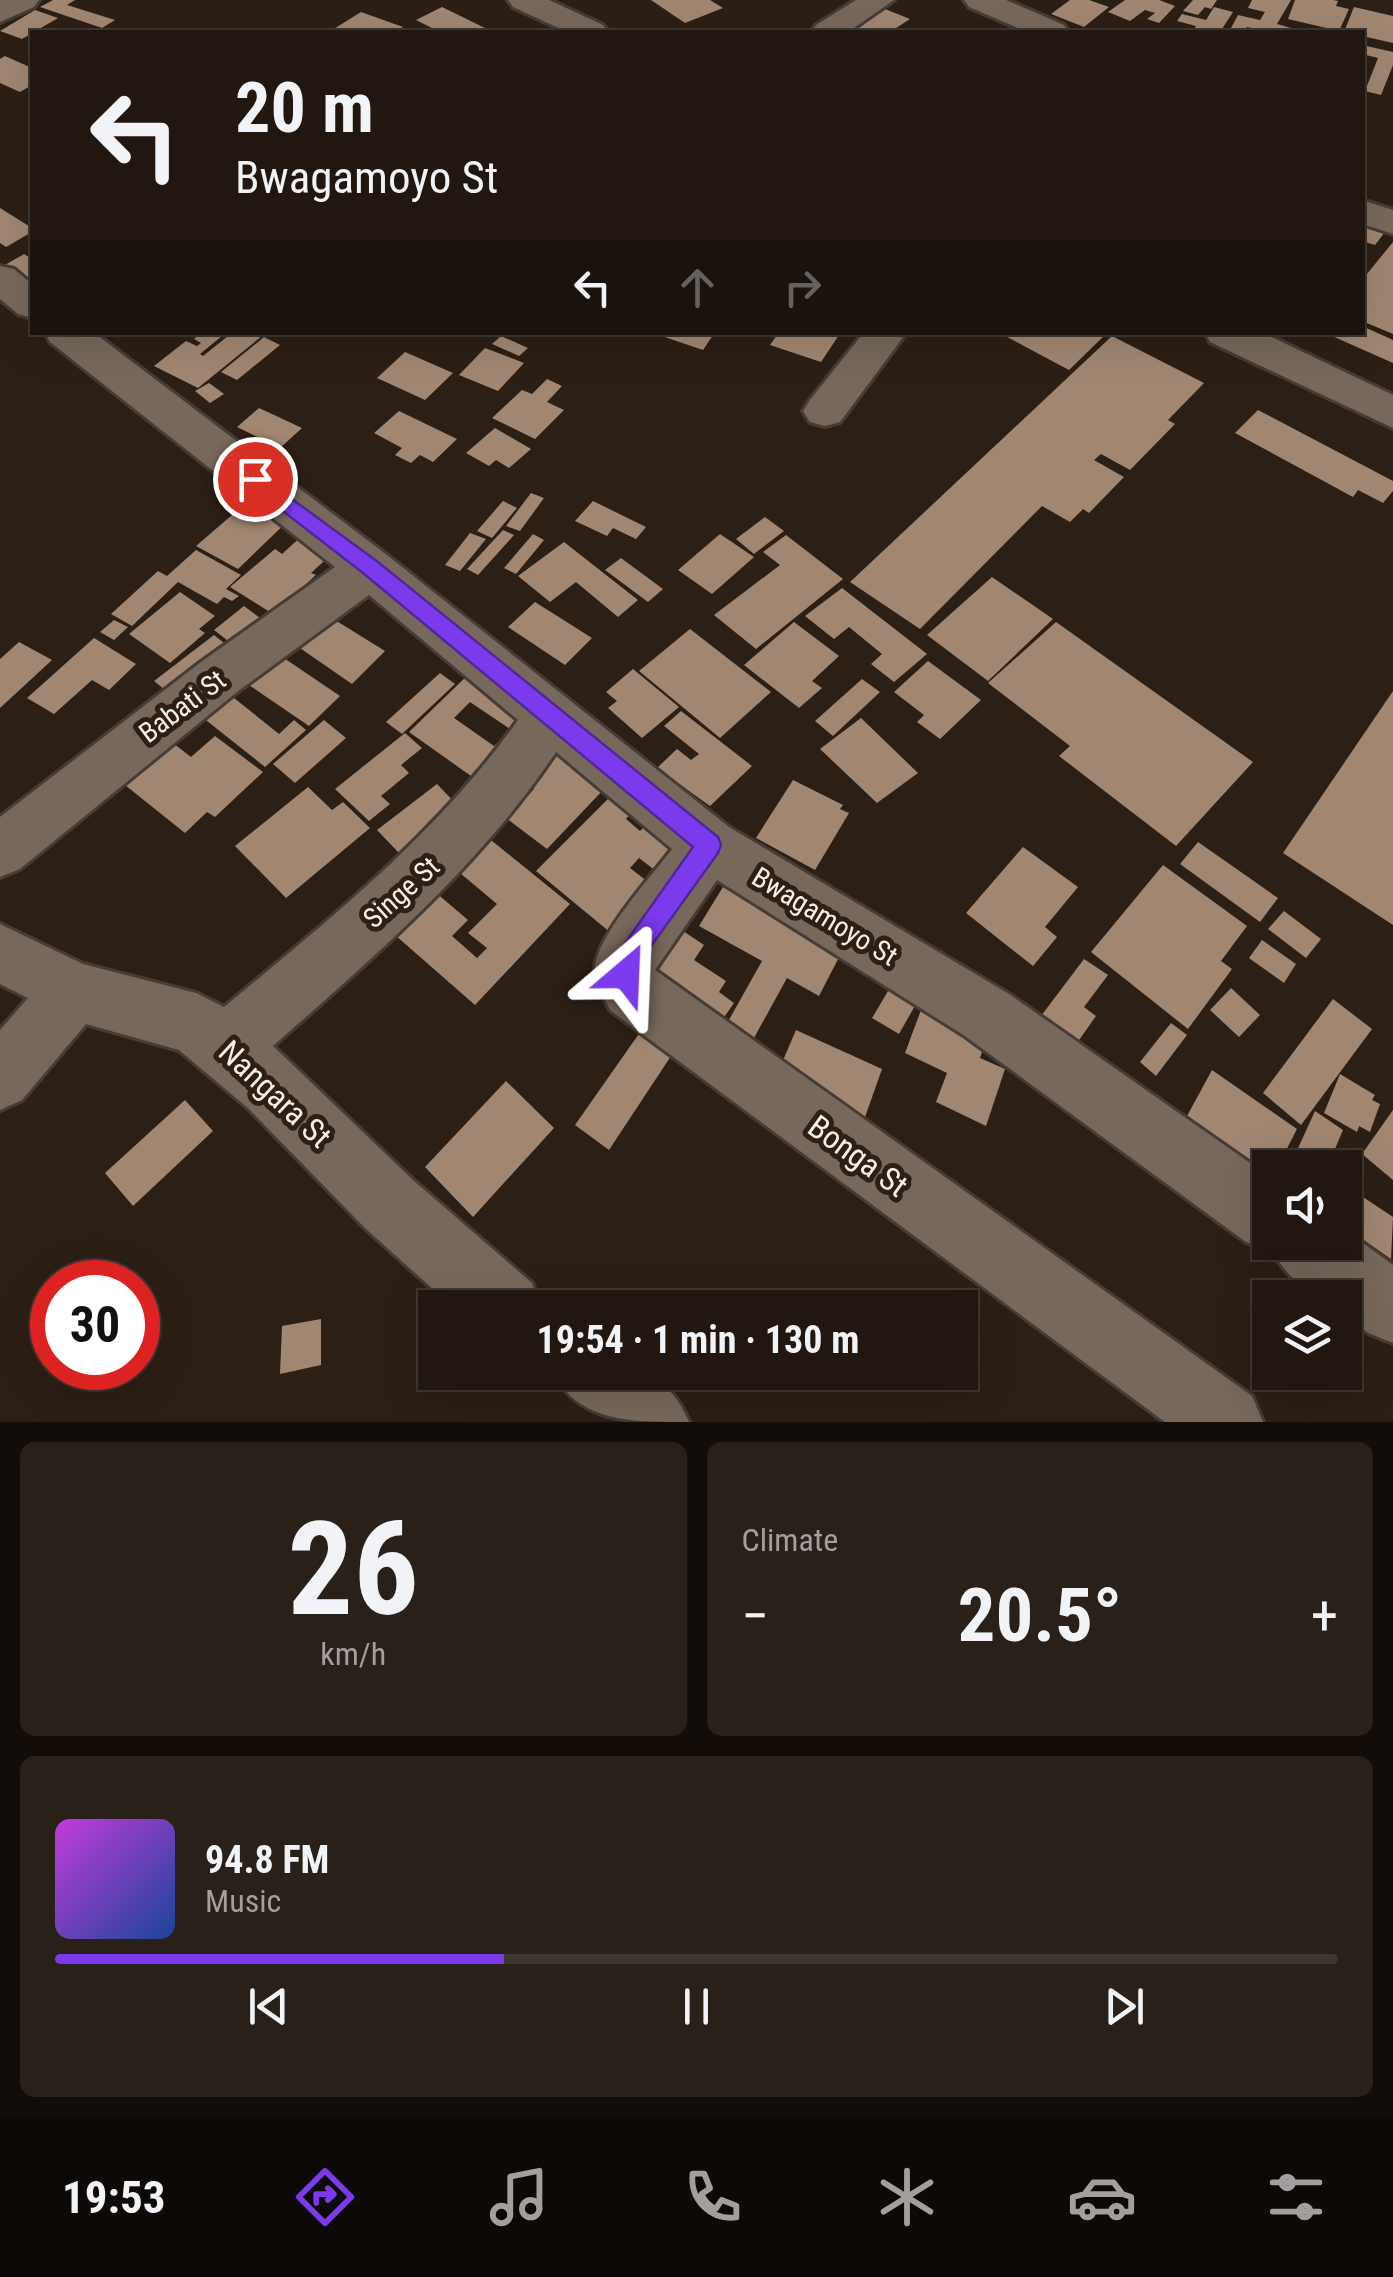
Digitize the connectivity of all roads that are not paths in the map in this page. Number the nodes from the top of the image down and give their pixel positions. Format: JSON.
{"nodes":[{"id":1,"x":22,"y":0,"type":"edge"},
{"id":2,"x":524,"y":0,"type":"edge"},
{"id":3,"x":878,"y":0,"type":"edge"},
{"id":4,"x":980,"y":0,"type":"edge"},
{"id":5,"x":0,"y":13,"type":"edge"},
{"id":6,"x":588,"y":30,"type":"edge"},
{"id":7,"x":830,"y":30,"type":"edge"},
{"id":8,"x":1048,"y":30,"type":"edge"},
{"id":9,"x":1365,"y":212,"type":"edge"},
{"id":10,"x":1393,"y":223,"type":"edge"},
{"id":11,"x":0,"y":278,"type":"edge"},
{"id":12,"x":30,"y":303,"type":"edge"},
{"id":13,"x":69,"y":335,"type":"edge"},
{"id":14,"x":885,"y":335,"type":"edge"},
{"id":15,"x":1232,"y":335,"type":"edge"},
{"id":16,"x":825,"y":411,"type":"dead end"},
{"id":17,"x":1393,"y":413,"type":"edge"},
{"id":18,"x":370,"y":568,"type":"junction"},
{"id":19,"x":551,"y":716,"type":"junction"},
{"id":20,"x":709,"y":845,"type":"junction"},
{"id":21,"x":0,"y":851,"type":"edge"},
{"id":22,"x":0,"y":952,"type":"edge"},
{"id":23,"x":74,"y":991,"type":"junction"},
{"id":24,"x":226,"y":1046,"type":"junction"},
{"id":25,"x":0,"y":1078,"type":"edge"},
{"id":26,"x":1252,"y":1205,"type":"edge"},
{"id":27,"x":1328,"y":1260,"type":"edge"},
{"id":28,"x":487,"y":1290,"type":"edge"},
{"id":29,"x":1393,"y":1308,"type":"edge"},
{"id":30,"x":611,"y":1390,"type":"edge"},
{"id":31,"x":652,"y":1422,"type":"edge"},
{"id":32,"x":1226,"y":1422,"type":"edge"}],
"edges":[{"from":1,"to":5,"type":"street"},
{"from":2,"to":6,"type":"street"},
{"from":3,"to":7,"type":"street"},
{"from":4,"to":8,"type":"street"},
{"from":9,"to":10,"type":"street"},
{"from":11,"to":12,"type":"street"},
{"from":13,"to":18,"type":"street","name":"Bwagamoyo St"},
{"from":14,"to":16,"type":"street"},
{"from":15,"to":17,"type":"street"},
{"from":18,"to":19,"type":"street","name":"Bwagamoyo St"},
{"from":18,"to":21,"type":"street","name":"Babati St"},
{"from":19,"to":20,"type":"street","name":"Bwagamoyo St"},
{"from":19,"to":24,"type":"street","name":"Singe St"},
{"from":20,"to":26,"type":"street","name":"Bwagamoyo St"},
{"from":20,"to":32,"type":"street","name":"Bonga St"},
{"from":22,"to":23,"type":"street","name":"Nangara St"},
{"from":23,"to":24,"type":"street","name":"Nangara St"},
{"from":23,"to":25,"type":"street"},
{"from":24,"to":28,"type":"street","name":"Nangara St"},
{"from":27,"to":29,"type":"street"},
{"from":30,"to":31,"type":"street"}]}
